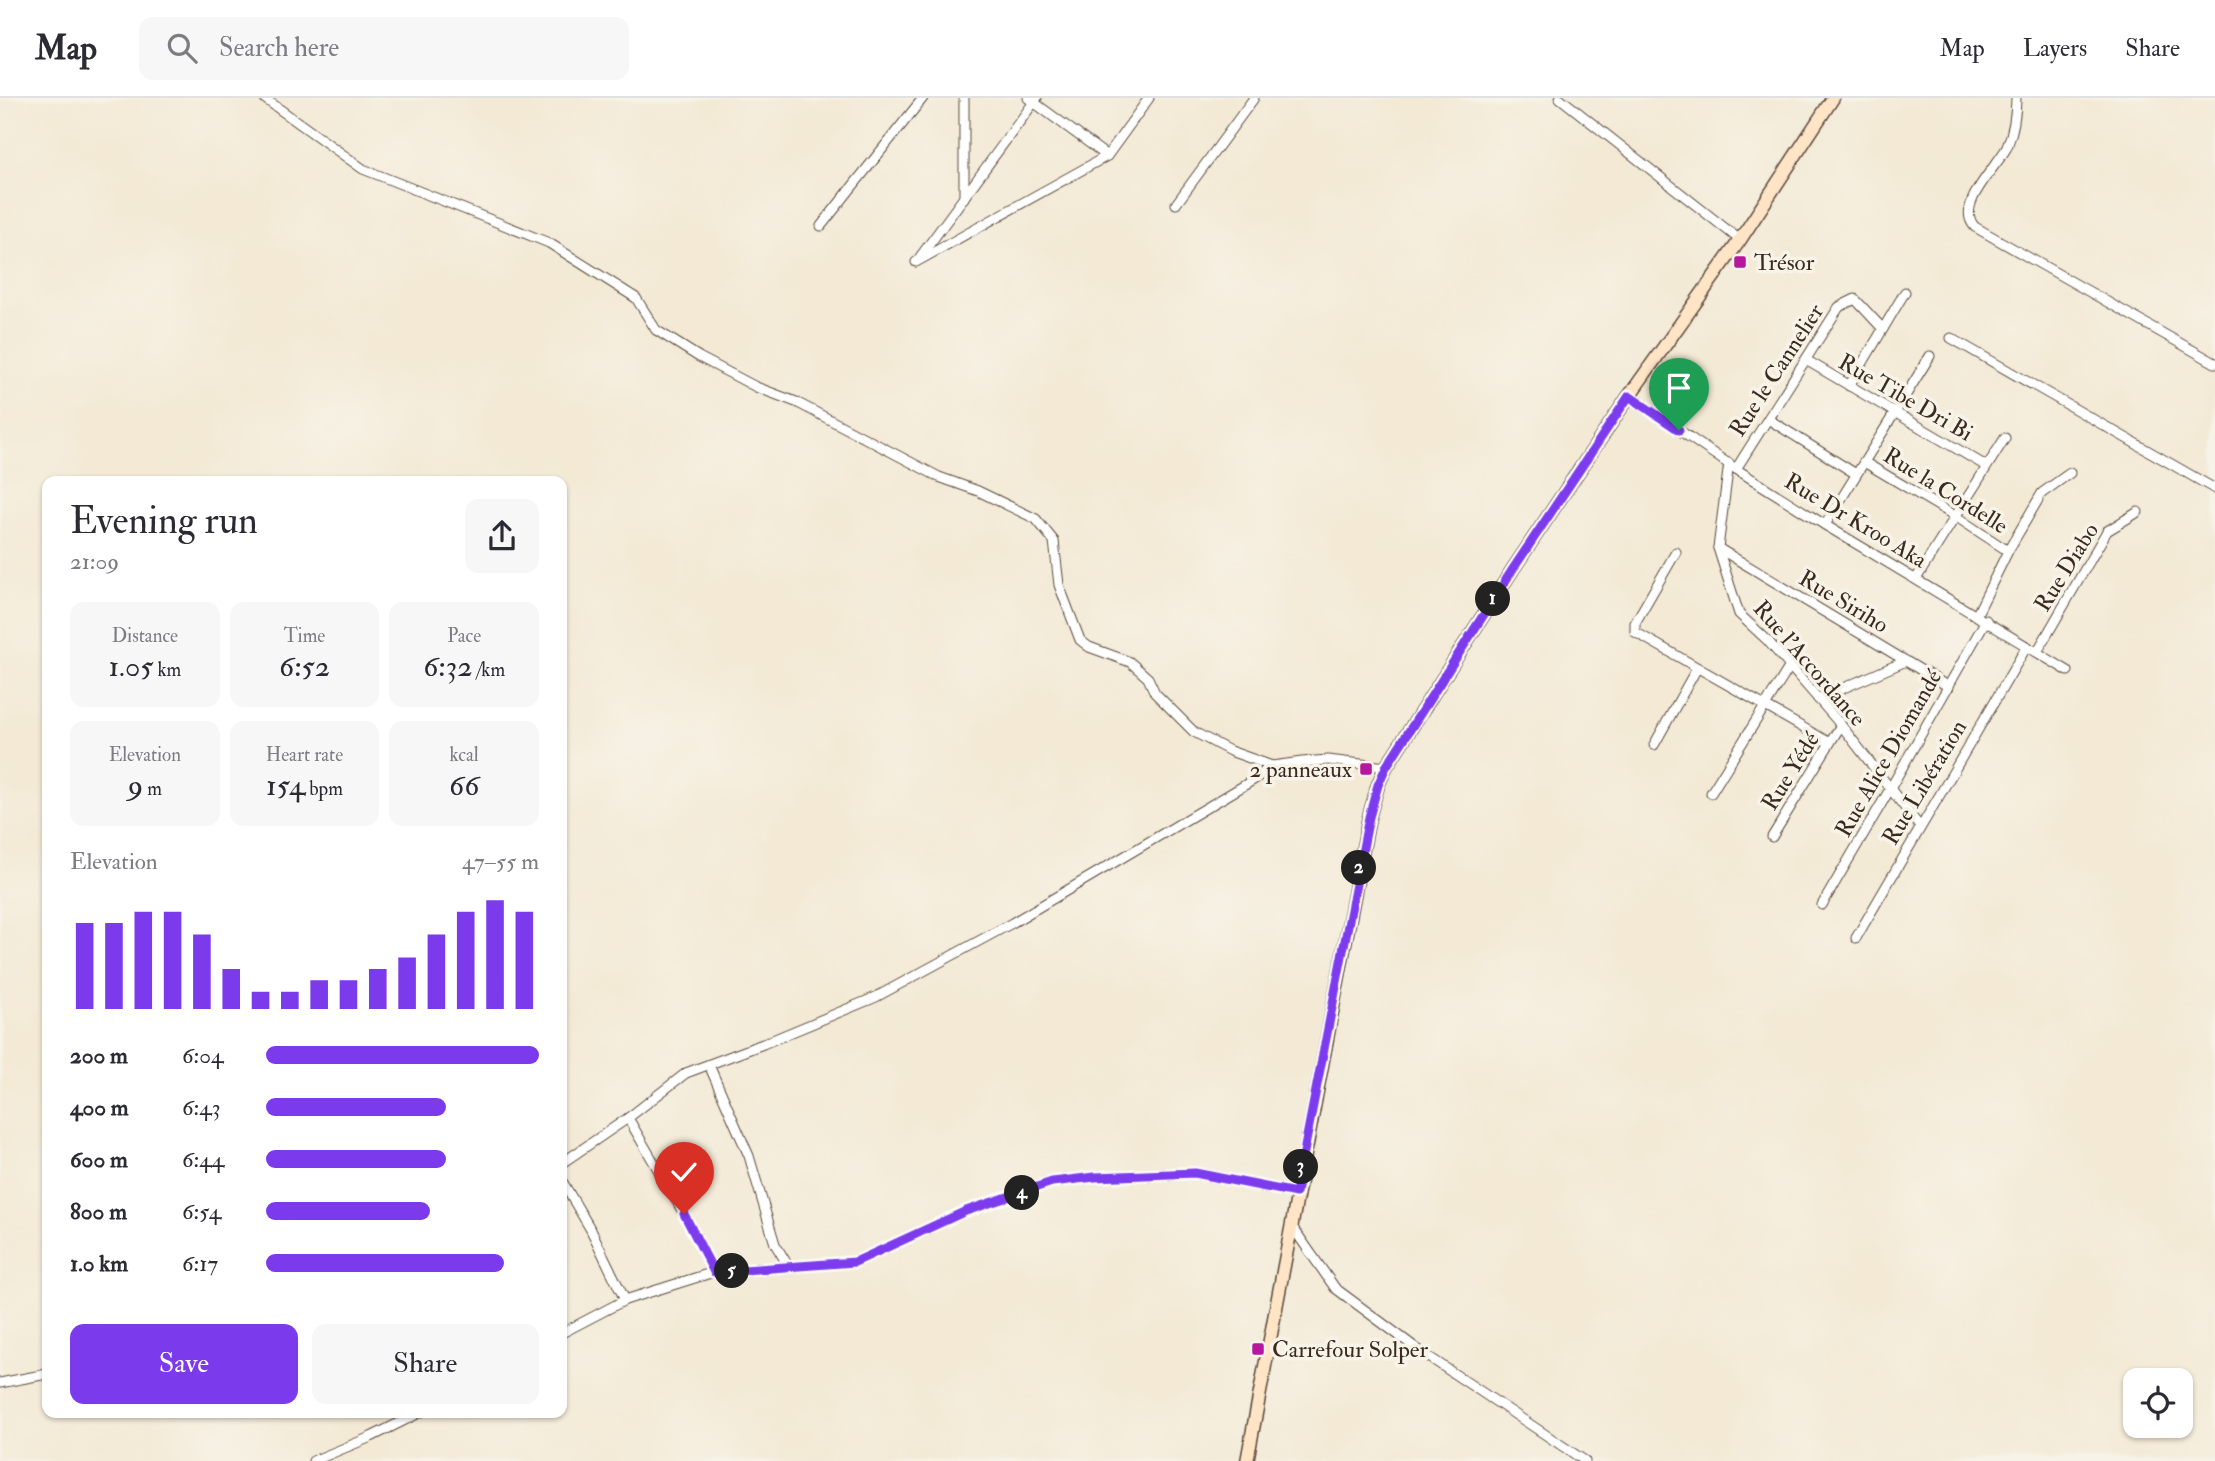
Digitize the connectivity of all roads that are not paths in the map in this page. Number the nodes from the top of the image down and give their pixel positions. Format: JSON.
{"nodes":[{"id":1,"x":264,"y":98,"type":"edge"},
{"id":2,"x":923,"y":98,"type":"edge"},
{"id":3,"x":964,"y":98,"type":"edge"},
{"id":4,"x":1149,"y":98,"type":"edge"},
{"id":5,"x":1254,"y":98,"type":"edge"},
{"id":6,"x":1560,"y":98,"type":"edge"},
{"id":7,"x":1833,"y":98,"type":"edge"},
{"id":8,"x":2015,"y":98,"type":"edge"},
{"id":9,"x":1033,"y":100,"type":"edge"},
{"id":10,"x":1107,"y":156,"type":"junction"},
{"id":11,"x":964,"y":199,"type":"junction"},
{"id":12,"x":1175,"y":204,"type":"dead end"},
{"id":13,"x":821,"y":226,"type":"dead end"},
{"id":14,"x":1740,"y":240,"type":"junction"},
{"id":15,"x":1905,"y":292,"type":"dead end"},
{"id":16,"x":1883,"y":329,"type":"junction"},
{"id":17,"x":1951,"y":338,"type":"dead end"},
{"id":18,"x":1930,"y":356,"type":"dead end"},
{"id":19,"x":1806,"y":360,"type":"junction"},
{"id":20,"x":2215,"y":363,"type":"edge"},
{"id":21,"x":1849,"y":386,"type":"junction"},
{"id":22,"x":1629,"y":396,"type":"junction"},
{"id":23,"x":1895,"y":413,"type":"junction"},
{"id":24,"x":1768,"y":419,"type":"junction"},
{"id":25,"x":2005,"y":438,"type":"dead end"},
{"id":26,"x":1864,"y":462,"type":"junction"},
{"id":27,"x":1732,"y":466,"type":"junction"},
{"id":28,"x":1986,"y":467,"type":"junction"},
{"id":29,"x":2070,"y":473,"type":"dead end"},
{"id":30,"x":1856,"y":474,"type":"junction"},
{"id":31,"x":2215,"y":489,"type":"edge"},
{"id":32,"x":2138,"y":512,"type":"dead end"},
{"id":33,"x":1955,"y":516,"type":"junction"},
{"id":34,"x":1825,"y":525,"type":"junction"},
{"id":35,"x":1718,"y":548,"type":"junction"},
{"id":36,"x":2008,"y":551,"type":"junction"},
{"id":37,"x":1676,"y":552,"type":"dead end"},
{"id":38,"x":1916,"y":579,"type":"junction"},
{"id":39,"x":1977,"y":614,"type":"junction"},
{"id":40,"x":1986,"y":620,"type":"junction"},
{"id":41,"x":2027,"y":646,"type":"junction"},
{"id":42,"x":2037,"y":652,"type":"junction"},
{"id":43,"x":1906,"y":661,"type":"junction"},
{"id":44,"x":1790,"y":666,"type":"junction"},
{"id":45,"x":1697,"y":668,"type":"junction"},
{"id":46,"x":2068,"y":671,"type":"dead end"},
{"id":47,"x":1949,"y":687,"type":"junction"},
{"id":48,"x":1818,"y":699,"type":"junction"},
{"id":49,"x":1765,"y":707,"type":"junction"},
{"id":50,"x":1841,"y":725,"type":"junction"},
{"id":51,"x":1830,"y":743,"type":"junction"},
{"id":52,"x":1654,"y":745,"type":"dead end"},
{"id":53,"x":1272,"y":766,"type":"junction"},
{"id":54,"x":1386,"y":767,"type":"junction"},
{"id":55,"x":1891,"y":789,"type":"junction"},
{"id":56,"x":1712,"y":793,"type":"dead end"},
{"id":57,"x":1920,"y":827,"type":"junction"},
{"id":58,"x":1772,"y":838,"type":"dead end"},
{"id":59,"x":1822,"y":905,"type":"dead end"},
{"id":60,"x":1856,"y":938,"type":"dead end"},
{"id":61,"x":709,"y":1065,"type":"junction"},
{"id":62,"x":628,"y":1118,"type":"junction"},
{"id":63,"x":567,"y":1160,"type":"edge"},
{"id":64,"x":567,"y":1189,"type":"edge"},
{"id":65,"x":1296,"y":1193,"type":"junction"},
{"id":66,"x":1290,"y":1223,"type":"junction"},
{"id":67,"x":789,"y":1267,"type":"junction"},
{"id":68,"x":714,"y":1272,"type":"junction"},
{"id":69,"x":625,"y":1300,"type":"junction"},
{"id":70,"x":567,"y":1330,"type":"edge"},
{"id":71,"x":42,"y":1375,"type":"edge"},
{"id":72,"x":0,"y":1383,"type":"edge"},
{"id":73,"x":409,"y":1418,"type":"edge"},
{"id":74,"x":313,"y":1461,"type":"edge"},
{"id":75,"x":1247,"y":1461,"type":"edge"},
{"id":76,"x":1585,"y":1461,"type":"edge"}],
"edges":[{"from":1,"to":53,"type":"street"},
{"from":2,"to":13,"type":"street"},
{"from":3,"to":11,"type":"street"},
{"from":4,"to":10,"type":"street"},
{"from":5,"to":12,"type":"street"},
{"from":6,"to":14,"type":"street"},
{"from":7,"to":14,"type":"street"},
{"from":8,"to":20,"type":"street"},
{"from":9,"to":10,"type":"street"},
{"from":9,"to":11,"type":"street"},
{"from":10,"to":11,"type":"street"},
{"from":14,"to":22,"type":"street"},
{"from":15,"to":16,"type":"street"},
{"from":16,"to":19,"type":"street","name":"Rue le Cannelier"},
{"from":16,"to":21,"type":"street"},
{"from":17,"to":31,"type":"street"},
{"from":18,"to":23,"type":"street"},
{"from":19,"to":21,"type":"street","name":"Rue Tibe Dri Bi"},
{"from":19,"to":24,"type":"street","name":"Rue le Cannelier"},
{"from":21,"to":23,"type":"street","name":"Rue Tibe Dri Bi"},
{"from":22,"to":27,"type":"street","name":"Rue Dr Kroo Aka"},
{"from":22,"to":54,"type":"street"},
{"from":23,"to":26,"type":"street"},
{"from":23,"to":28,"type":"street","name":"Rue Tibe Dri Bi"},
{"from":24,"to":27,"type":"street","name":"Rue le Cannelier"},
{"from":24,"to":30,"type":"street"},
{"from":25,"to":28,"type":"street"},
{"from":26,"to":30,"type":"street"},
{"from":26,"to":33,"type":"street","name":"Rue la Cordelle"},
{"from":27,"to":34,"type":"street","name":"Rue Dr Kroo Aka"},
{"from":27,"to":35,"type":"street","name":"Rue l'Accordance"},
{"from":28,"to":33,"type":"street"},
{"from":29,"to":36,"type":"street"},
{"from":30,"to":34,"type":"street"},
{"from":32,"to":42,"type":"street","name":"Rue Diabo"},
{"from":33,"to":36,"type":"street","name":"Rue la Cordelle"},
{"from":33,"to":38,"type":"street"},
{"from":34,"to":38,"type":"street","name":"Rue Dr Kroo Aka"},
{"from":35,"to":43,"type":"street","name":"Rue Siriho"},
{"from":35,"to":44,"type":"street","name":"Rue l'Accordance"},
{"from":36,"to":39,"type":"street"},
{"from":37,"to":45,"type":"street"},
{"from":38,"to":39,"type":"street","name":"Rue Dr Kroo Aka"},
{"from":39,"to":40,"type":"street","name":"Rue Dr Kroo Aka"},
{"from":40,"to":41,"type":"street","name":"Rue Dr Kroo Aka"},
{"from":40,"to":47,"type":"street","name":"Rue Alice Diomandé"},
{"from":41,"to":42,"type":"street","name":"Rue Dr Kroo Aka"},
{"from":41,"to":57,"type":"street","name":"Rue Libération"},
{"from":42,"to":46,"type":"street","name":"Rue Dr Kroo Aka"},
{"from":43,"to":47,"type":"street","name":"Rue Siriho"},
{"from":43,"to":48,"type":"street"},
{"from":44,"to":48,"type":"street","name":"Rue l'Accordance"},
{"from":44,"to":49,"type":"street"},
{"from":45,"to":49,"type":"street"},
{"from":45,"to":52,"type":"street"},
{"from":47,"to":55,"type":"street","name":"Rue Alice Diomandé"},
{"from":48,"to":50,"type":"street","name":"Rue l'Accordance"},
{"from":49,"to":51,"type":"street"},
{"from":49,"to":56,"type":"street"},
{"from":50,"to":51,"type":"street","name":"Rue Yédé"},
{"from":50,"to":55,"type":"street","name":"Rue l'Accordance"},
{"from":51,"to":58,"type":"street","name":"Rue Yédé"},
{"from":53,"to":54,"type":"street"},
{"from":53,"to":61,"type":"street"},
{"from":54,"to":65,"type":"street"},
{"from":55,"to":57,"type":"street","name":"Rue l'Accordance"},
{"from":55,"to":59,"type":"street","name":"Rue Alice Diomandé"},
{"from":57,"to":60,"type":"street","name":"Rue Libération"},
{"from":61,"to":62,"type":"street"},
{"from":61,"to":67,"type":"street"},
{"from":62,"to":63,"type":"street"},
{"from":62,"to":68,"type":"street"},
{"from":64,"to":69,"type":"street"},
{"from":65,"to":66,"type":"street"},
{"from":65,"to":67,"type":"street"},
{"from":66,"to":75,"type":"street"},
{"from":66,"to":76,"type":"street"},
{"from":67,"to":68,"type":"street"},
{"from":68,"to":69,"type":"street"},
{"from":69,"to":70,"type":"street"},
{"from":71,"to":72,"type":"street"},
{"from":73,"to":74,"type":"street"}]}
